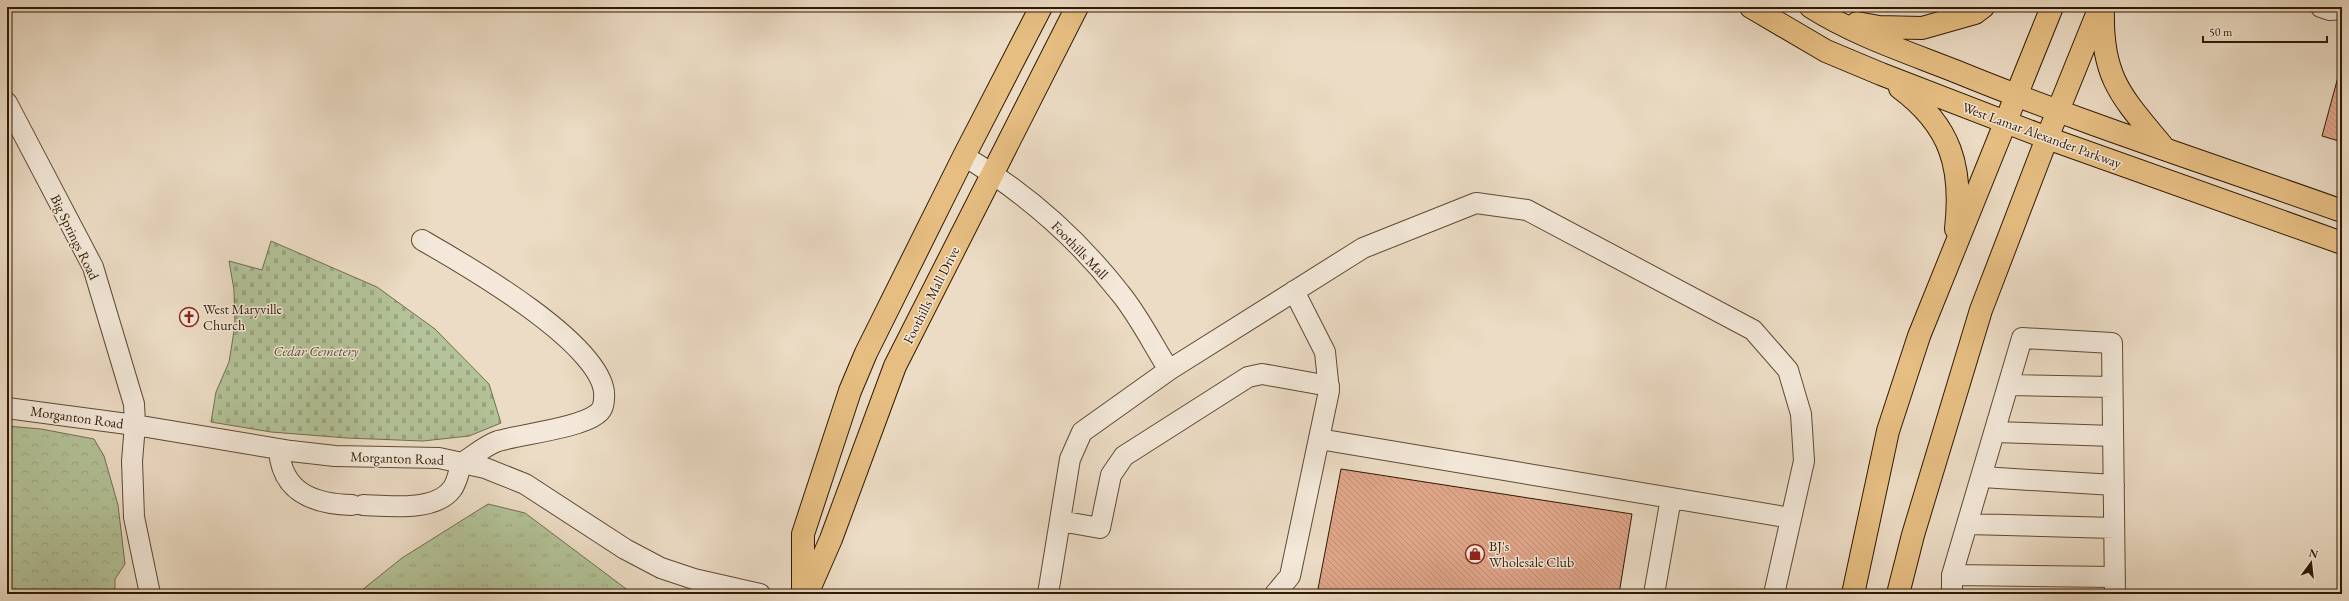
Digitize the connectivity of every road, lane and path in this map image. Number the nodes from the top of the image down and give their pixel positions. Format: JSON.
{"nodes":[{"id":1,"x":1041,"y":7,"type":"edge"},
{"id":2,"x":1077,"y":7,"type":"edge"},
{"id":3,"x":1751,"y":7,"type":"edge"},
{"id":4,"x":1983,"y":7,"type":"edge"},
{"id":5,"x":2052,"y":7,"type":"edge"},
{"id":6,"x":2100,"y":7,"type":"edge"},
{"id":7,"x":2103,"y":7,"type":"edge"},
{"id":8,"x":2321,"y":7,"type":"edge"},
{"id":9,"x":2342,"y":9,"type":"edge"},
{"id":10,"x":1820,"y":12,"type":"edge"},
{"id":11,"x":1881,"y":74,"type":"junction"},
{"id":12,"x":2016,"y":96,"type":"junction"},
{"id":13,"x":7,"y":102,"type":"edge"},
{"id":14,"x":2058,"y":111,"type":"junction"},
{"id":15,"x":2006,"y":123,"type":"junction"},
{"id":16,"x":2047,"y":138,"type":"junction"},
{"id":17,"x":2164,"y":148,"type":"junction"},
{"id":18,"x":964,"y":156,"type":"junction"},
{"id":19,"x":993,"y":173,"type":"junction"},
{"id":20,"x":2342,"y":211,"type":"edge"},
{"id":21,"x":422,"y":240,"type":"dead end"},
{"id":22,"x":2342,"y":243,"type":"edge"},
{"id":23,"x":1953,"y":252,"type":"junction"},
{"id":24,"x":1294,"y":291,"type":"junction"},
{"id":25,"x":1169,"y":370,"type":"junction"},
{"id":26,"x":2009,"y":385,"type":"junction"},
{"id":27,"x":1329,"y":386,"type":"junction"},
{"id":28,"x":2112,"y":387,"type":"junction"},
{"id":29,"x":7,"y":408,"type":"edge"},
{"id":30,"x":135,"y":425,"type":"junction"},
{"id":31,"x":1995,"y":432,"type":"junction"},
{"id":32,"x":2113,"y":436,"type":"junction"},
{"id":33,"x":1319,"y":439,"type":"junction"},
{"id":34,"x":279,"y":450,"type":"junction"},
{"id":35,"x":462,"y":463,"type":"junction"},
{"id":36,"x":1982,"y":477,"type":"junction"},
{"id":37,"x":2114,"y":485,"type":"junction"},
{"id":38,"x":1671,"y":498,"type":"junction"},
{"id":39,"x":1791,"y":518,"type":"junction"},
{"id":40,"x":1060,"y":521,"type":"junction"},
{"id":41,"x":1968,"y":524,"type":"junction"},
{"id":42,"x":2114,"y":528,"type":"junction"},
{"id":43,"x":1952,"y":585,"type":"edge"},
{"id":44,"x":2115,"y":585,"type":"edge"},
{"id":45,"x":150,"y":594,"type":"edge"},
{"id":46,"x":760,"y":594,"type":"edge"},
{"id":47,"x":803,"y":594,"type":"edge"},
{"id":48,"x":807,"y":594,"type":"edge"},
{"id":49,"x":1048,"y":594,"type":"edge"},
{"id":50,"x":1275,"y":594,"type":"edge"},
{"id":51,"x":1654,"y":594,"type":"edge"},
{"id":52,"x":1774,"y":594,"type":"edge"},
{"id":53,"x":1853,"y":594,"type":"edge"},
{"id":54,"x":1898,"y":594,"type":"edge"}],
"edges":[{"from":1,"to":18,"type":"main road"},
{"from":2,"to":19,"type":"main road","name":"Foothills Mall Drive"},
{"from":3,"to":11,"type":"main road","name":"West Lamar Alexander Parkway"},
{"from":4,"to":10,"type":"main road"},
{"from":5,"to":12,"type":"main road"},
{"from":6,"to":14,"type":"main road"},
{"from":7,"to":17,"type":"main road"},
{"from":8,"to":9,"type":"street"},
{"from":10,"to":12,"type":"main road","name":"West Lamar Alexander Parkway"},
{"from":11,"to":15,"type":"main road","name":"West Lamar Alexander Parkway"},
{"from":11,"to":23,"type":"main road"},
{"from":12,"to":14,"type":"main road","name":"West Lamar Alexander Parkway"},
{"from":12,"to":15,"type":"main road"},
{"from":13,"to":30,"type":"street","name":"Big Springs Road"},
{"from":14,"to":16,"type":"main road"},
{"from":14,"to":17,"type":"main road","name":"West Lamar Alexander Parkway"},
{"from":15,"to":16,"type":"main road","name":"West Lamar Alexander Parkway"},
{"from":15,"to":23,"type":"main road"},
{"from":16,"to":22,"type":"main road","name":"West Lamar Alexander Parkway"},
{"from":16,"to":54,"type":"main road"},
{"from":17,"to":20,"type":"main road","name":"West Lamar Alexander Parkway"},
{"from":18,"to":19,"type":"street","name":"Foothills Mall"},
{"from":18,"to":47,"type":"main road"},
{"from":19,"to":25,"type":"street","name":"Foothills Mall"},
{"from":19,"to":48,"type":"main road","name":"Foothills Mall Drive"},
{"from":21,"to":35,"type":"street"},
{"from":23,"to":53,"type":"main road"},
{"from":24,"to":25,"type":"street"},
{"from":24,"to":27,"type":"street"},
{"from":24,"to":39,"type":"street"},
{"from":25,"to":40,"type":"street"},
{"from":26,"to":28,"type":"street"},
{"from":26,"to":28,"type":"street"},
{"from":26,"to":31,"type":"street"},
{"from":27,"to":33,"type":"street"},
{"from":27,"to":40,"type":"street"},
{"from":28,"to":32,"type":"street"},
{"from":29,"to":30,"type":"street","name":"Morganton Road"},
{"from":30,"to":34,"type":"street","name":"Morganton Road"},
{"from":30,"to":45,"type":"street","name":"Big Springs Road"},
{"from":31,"to":32,"type":"street"},
{"from":31,"to":36,"type":"street"},
{"from":32,"to":37,"type":"street"},
{"from":33,"to":38,"type":"street"},
{"from":33,"to":50,"type":"street"},
{"from":34,"to":35,"type":"street","name":"Morganton Road"},
{"from":34,"to":35,"type":"street"},
{"from":35,"to":46,"type":"street","name":"Morganton Road"},
{"from":36,"to":37,"type":"street"},
{"from":36,"to":41,"type":"street"},
{"from":37,"to":42,"type":"street"},
{"from":38,"to":39,"type":"street"},
{"from":38,"to":51,"type":"street"},
{"from":39,"to":52,"type":"street"},
{"from":40,"to":49,"type":"street"},
{"from":41,"to":42,"type":"street"},
{"from":41,"to":43,"type":"street"},
{"from":42,"to":44,"type":"street"},
{"from":43,"to":44,"type":"street"}]}
